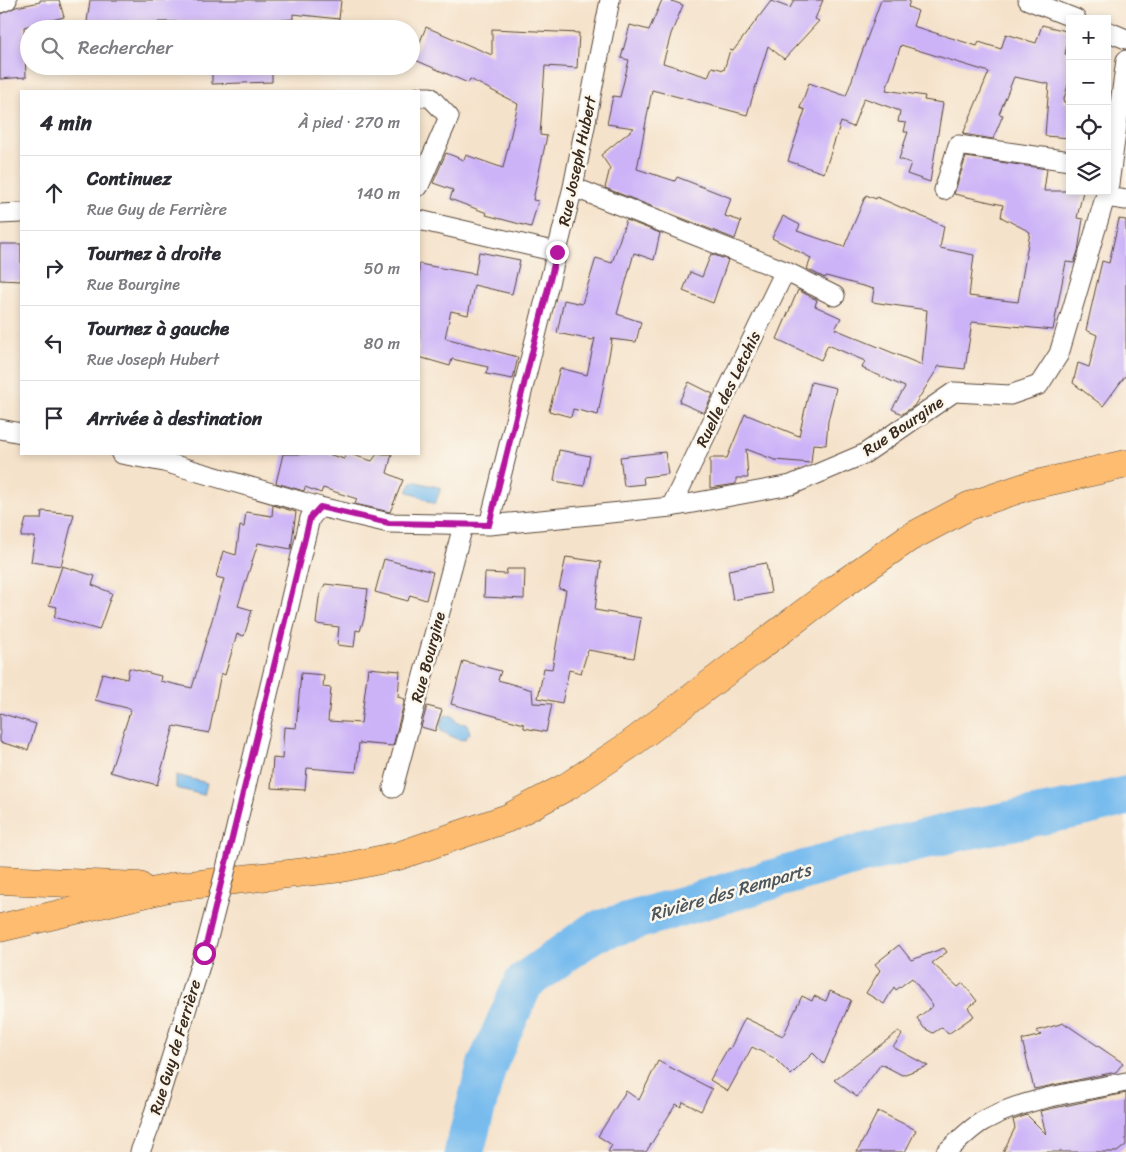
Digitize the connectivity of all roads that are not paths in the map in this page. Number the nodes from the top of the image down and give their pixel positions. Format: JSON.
{"nodes":[{"id":1,"x":7,"y":0,"type":"edge"},
{"id":2,"x":610,"y":0,"type":"edge"},
{"id":3,"x":1028,"y":0,"type":"edge"},
{"id":4,"x":0,"y":3,"type":"edge"},
{"id":5,"x":1066,"y":15,"type":"edge"},
{"id":6,"x":1111,"y":33,"type":"edge"},
{"id":7,"x":1126,"y":39,"type":"edge"},
{"id":8,"x":1126,"y":60,"type":"edge"},
{"id":9,"x":420,"y":97,"type":"edge"},
{"id":10,"x":1111,"y":154,"type":"edge"},
{"id":11,"x":1066,"y":160,"type":"edge"},
{"id":12,"x":420,"y":184,"type":"edge"},
{"id":13,"x":573,"y":187,"type":"junction"},
{"id":14,"x":944,"y":190,"type":"dead end"},
{"id":15,"x":1106,"y":197,"type":"joint"},
{"id":16,"x":1126,"y":200,"type":"edge"},
{"id":17,"x":20,"y":213,"type":"edge"},
{"id":18,"x":0,"y":214,"type":"edge"},
{"id":19,"x":420,"y":220,"type":"edge"},
{"id":20,"x":557,"y":252,"type":"junction"},
{"id":21,"x":785,"y":271,"type":"junction"},
{"id":22,"x":836,"y":296,"type":"dead end"},
{"id":23,"x":0,"y":429,"type":"edge"},
{"id":24,"x":20,"y":433,"type":"edge"},
{"id":25,"x":126,"y":455,"type":"edge"},
{"id":26,"x":1126,"y":464,"type":"edge"},
{"id":27,"x":320,"y":507,"type":"junction"},
{"id":28,"x":671,"y":507,"type":"junction"},
{"id":29,"x":489,"y":525,"type":"junction"},
{"id":30,"x":463,"y":526,"type":"junction"},
{"id":31,"x":393,"y":788,"type":"dead end"},
{"id":32,"x":0,"y":880,"type":"edge"},
{"id":33,"x":173,"y":887,"type":"junction"},
{"id":34,"x":0,"y":928,"type":"edge"},
{"id":35,"x":1126,"y":1082,"type":"edge"},
{"id":36,"x":140,"y":1152,"type":"edge"},
{"id":37,"x":946,"y":1152,"type":"edge"}],
"edges":[{"from":1,"to":4,"type":"street"},
{"from":2,"to":13,"type":"street","name":"Rue Joseph Hubert"},
{"from":3,"to":5,"type":"street"},
{"from":6,"to":7,"type":"street"},
{"from":8,"to":10,"type":"street","name":"Rue Bourgine"},
{"from":9,"to":12,"type":"street"},
{"from":11,"to":14,"type":"street"},
{"from":13,"to":20,"type":"street","name":"Rue Joseph Hubert"},
{"from":13,"to":21,"type":"street"},
{"from":15,"to":16,"type":"street"},
{"from":15,"to":28,"type":"street","name":"Rue Bourgine"},
{"from":17,"to":18,"type":"street"},
{"from":19,"to":20,"type":"street"},
{"from":20,"to":29,"type":"street","name":"Rue Joseph Hubert"},
{"from":21,"to":22,"type":"street"},
{"from":21,"to":28,"type":"street","name":"Ruelle des Letchis"},
{"from":23,"to":24,"type":"street"},
{"from":25,"to":27,"type":"street","name":"Rue Bourgine"},
{"from":26,"to":33,"type":"main road"},
{"from":27,"to":30,"type":"street","name":"Rue Bourgine"},
{"from":27,"to":36,"type":"street","name":"Rue Guy de Ferrière","bridge":true},
{"from":28,"to":29,"type":"street","name":"Rue Bourgine"},
{"from":29,"to":30,"type":"street","name":"Rue Bourgine"},
{"from":30,"to":31,"type":"street","name":"Rue Bourgine"},
{"from":32,"to":33,"type":"main road"},
{"from":33,"to":34,"type":"main road"},
{"from":35,"to":37,"type":"street"}]}
